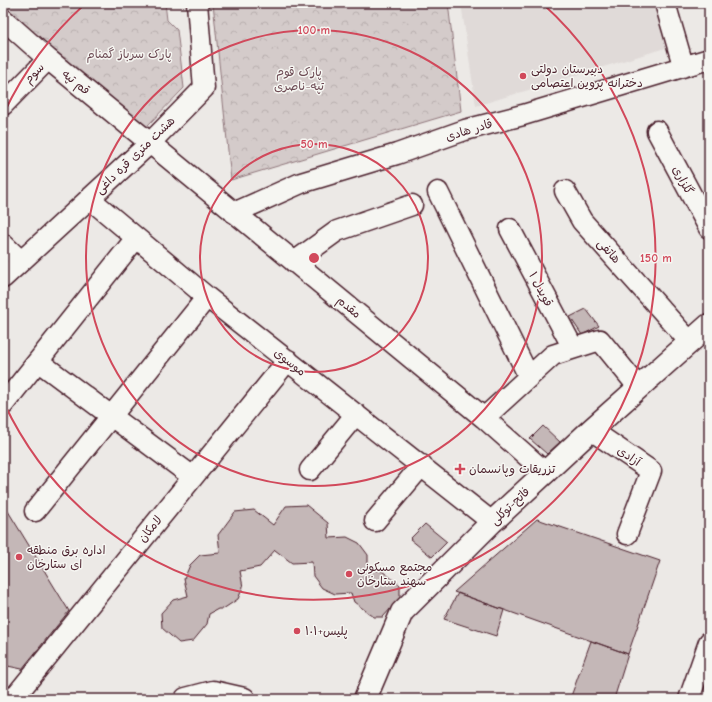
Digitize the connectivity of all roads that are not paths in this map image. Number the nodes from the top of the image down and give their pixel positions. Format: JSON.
{"nodes":[{"id":1,"x":197,"y":3,"type":"edge"},
{"id":2,"x":665,"y":3,"type":"edge"},
{"id":3,"x":3,"y":19,"type":"edge"},
{"id":4,"x":48,"y":59,"type":"junction"},
{"id":5,"x":709,"y":59,"type":"edge"},
{"id":6,"x":683,"y":65,"type":"junction"},
{"id":7,"x":3,"y":105,"type":"edge"},
{"id":8,"x":657,"y":131,"type":"dead end"},
{"id":9,"x":150,"y":143,"type":"junction"},
{"id":10,"x":565,"y":191,"type":"dead end"},
{"id":11,"x":438,"y":192,"type":"dead end"},
{"id":12,"x":90,"y":199,"type":"junction"},
{"id":13,"x":412,"y":205,"type":"dead end"},
{"id":14,"x":234,"y":213,"type":"junction"},
{"id":15,"x":709,"y":228,"type":"edge"},
{"id":16,"x":510,"y":230,"type":"dead end"},
{"id":17,"x":136,"y":238,"type":"junction"},
{"id":18,"x":3,"y":244,"type":"edge"},
{"id":19,"x":22,"y":261,"type":"junction"},
{"id":20,"x":294,"y":262,"type":"junction"},
{"id":21,"x":3,"y":278,"type":"edge"},
{"id":22,"x":207,"y":297,"type":"junction"},
{"id":23,"x":709,"y":325,"type":"edge"},
{"id":24,"x":690,"y":342,"type":"junction"},
{"id":25,"x":573,"y":348,"type":"junction"},
{"id":26,"x":288,"y":360,"type":"junction"},
{"id":27,"x":38,"y":362,"type":"junction"},
{"id":28,"x":529,"y":377,"type":"junction"},
{"id":29,"x":639,"y":388,"type":"junction"},
{"id":30,"x":3,"y":405,"type":"edge"},
{"id":31,"x":356,"y":414,"type":"junction"},
{"id":32,"x":111,"y":418,"type":"junction"},
{"id":33,"x":484,"y":418,"type":"junction"},
{"id":34,"x":591,"y":430,"type":"junction"},
{"id":35,"x":422,"y":465,"type":"junction"},
{"id":36,"x":310,"y":470,"type":"dead end"},
{"id":37,"x":546,"y":473,"type":"junction"},
{"id":38,"x":192,"y":477,"type":"junction"},
{"id":39,"x":36,"y":511,"type":"dead end"},
{"id":40,"x":375,"y":521,"type":"dead end"},
{"id":41,"x":492,"y":522,"type":"junction"},
{"id":42,"x":627,"y":534,"type":"dead end"},
{"id":43,"x":709,"y":642,"type":"edge"},
{"id":44,"x":13,"y":699,"type":"edge"},
{"id":45,"x":186,"y":699,"type":"edge"},
{"id":46,"x":244,"y":699,"type":"edge"},
{"id":47,"x":365,"y":699,"type":"edge"},
{"id":48,"x":690,"y":699,"type":"edge"}],
"edges":[{"from":1,"to":9,"type":"street","name":"هشت متری قره داغی"},
{"from":2,"to":6,"type":"street"},
{"from":3,"to":4,"type":"street","name":"قم تپه"},
{"from":4,"to":7,"type":"street","name":"سوم"},
{"from":4,"to":9,"type":"street","name":"قم تپه"},
{"from":5,"to":6,"type":"street","name":"قادر هادی"},
{"from":6,"to":14,"type":"street","name":"قادر هادی"},
{"from":8,"to":15,"type":"street","name":"گلزاری"},
{"from":9,"to":12,"type":"street","name":"هشت متری قره داغی"},
{"from":9,"to":14,"type":"street","name":"مقدم"},
{"from":10,"to":24,"type":"street","name":"هاتفی"},
{"from":11,"to":28,"type":"street"},
{"from":12,"to":17,"type":"street","name":"موسوی"},
{"from":12,"to":19,"type":"street","name":"هشت متری قره داغی"},
{"from":13,"to":20,"type":"street"},
{"from":14,"to":20,"type":"street","name":"مقدم"},
{"from":16,"to":25,"type":"street","name":"قویدل ۱"},
{"from":17,"to":22,"type":"street","name":"موسوی"},
{"from":17,"to":27,"type":"street"},
{"from":18,"to":19,"type":"street"},
{"from":19,"to":21,"type":"street","name":"هشت متری قره داغی"},
{"from":20,"to":33,"type":"street","name":"مقدم"},
{"from":22,"to":26,"type":"street","name":"موسوی"},
{"from":22,"to":32,"type":"street"},
{"from":23,"to":24,"type":"main road","name":"فاتح-توکلی"},
{"from":24,"to":29,"type":"main road","name":"فاتح-توکلی"},
{"from":25,"to":28,"type":"street"},
{"from":25,"to":29,"type":"street"},
{"from":26,"to":31,"type":"street","name":"موسوی"},
{"from":26,"to":38,"type":"street","name":"لامکان"},
{"from":27,"to":30,"type":"street"},
{"from":27,"to":32,"type":"street"},
{"from":28,"to":33,"type":"street"},
{"from":29,"to":34,"type":"main road","name":"فاتح-توکلی"},
{"from":31,"to":35,"type":"street","name":"موسوی"},
{"from":31,"to":36,"type":"street"},
{"from":32,"to":38,"type":"street"},
{"from":32,"to":39,"type":"street"},
{"from":33,"to":37,"type":"street","name":"مقدم"},
{"from":34,"to":37,"type":"main road","name":"فاتح-توکلی"},
{"from":34,"to":42,"type":"street","name":"آزادی"},
{"from":35,"to":40,"type":"street"},
{"from":35,"to":41,"type":"street","name":"موسوی"},
{"from":37,"to":41,"type":"main road","name":"فاتح-توکلی"},
{"from":38,"to":44,"type":"street","name":"لامکان"},
{"from":41,"to":47,"type":"main road","name":"فاتح-توکلی"},
{"from":43,"to":48,"type":"street"},
{"from":45,"to":46,"type":"main road"}]}
